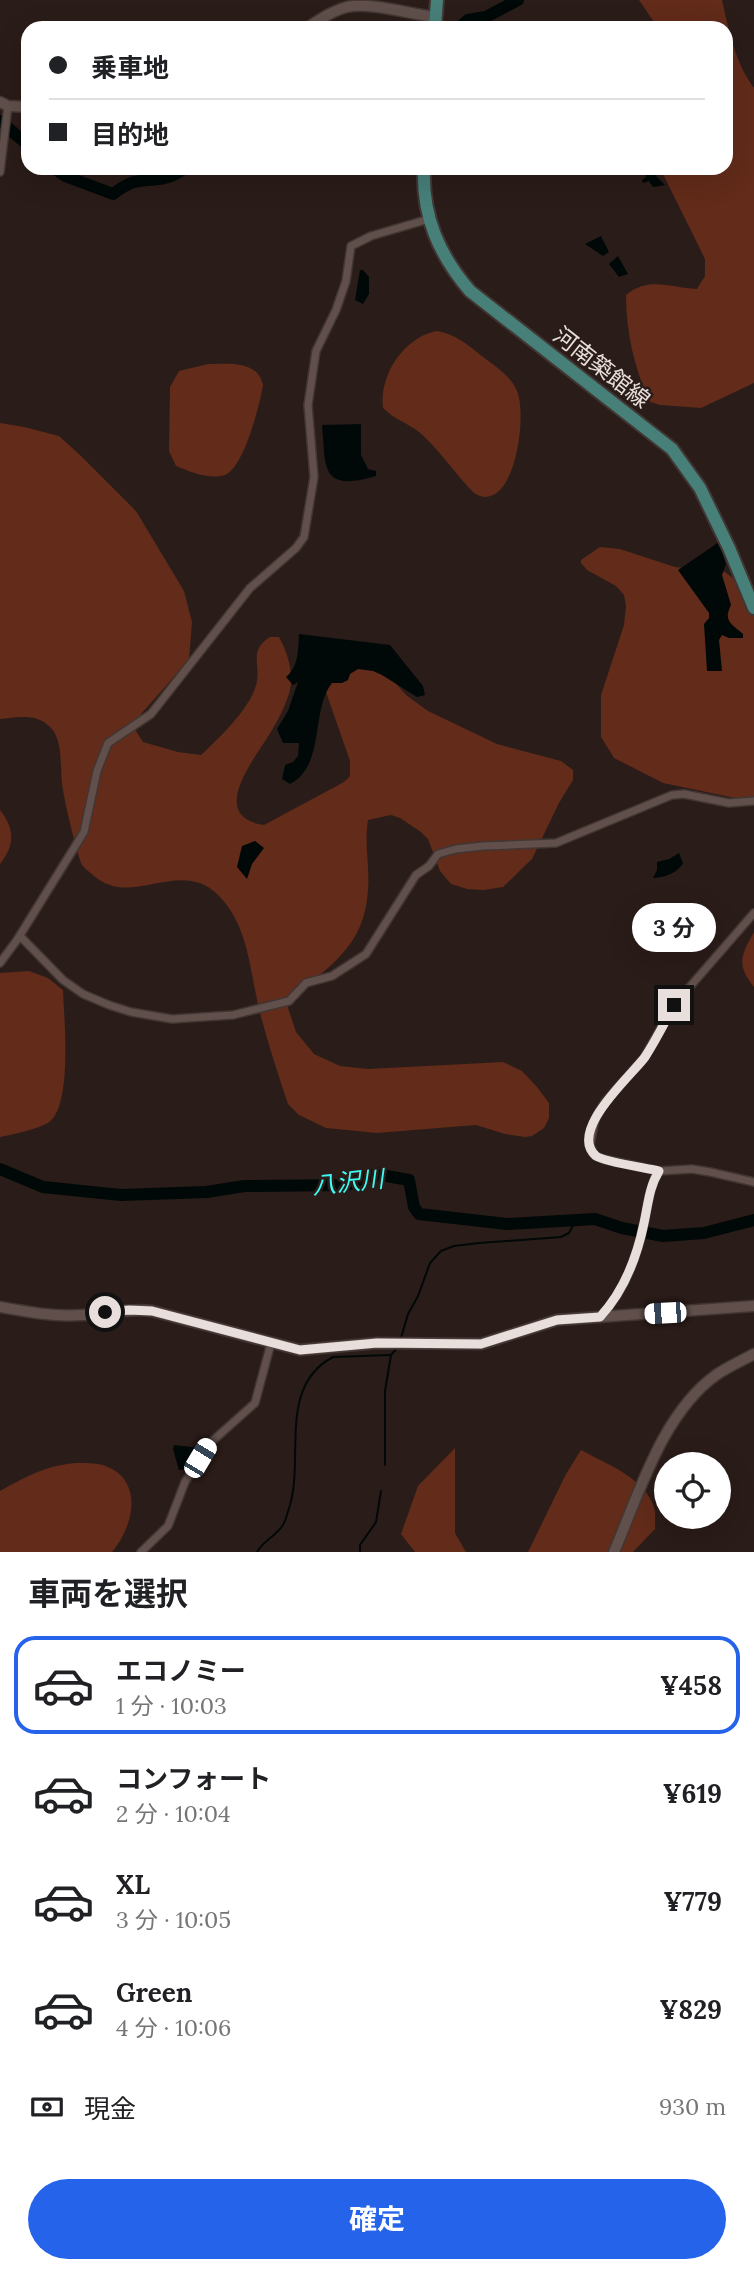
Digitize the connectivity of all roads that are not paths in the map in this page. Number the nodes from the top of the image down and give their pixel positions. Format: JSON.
{"nodes":[{"id":1,"x":436,"y":0,"type":"edge"},
{"id":2,"x":319,"y":21,"type":"edge"},
{"id":3,"x":422,"y":21,"type":"edge"},
{"id":4,"x":435,"y":21,"type":"edge"},
{"id":5,"x":4,"y":104,"type":"edge"},
{"id":6,"x":0,"y":172,"type":"edge"},
{"id":7,"x":424,"y":175,"type":"edge"},
{"id":8,"x":429,"y":219,"type":"junction"},
{"id":9,"x":754,"y":608,"type":"edge"},
{"id":10,"x":754,"y":801,"type":"edge"},
{"id":11,"x":754,"y":913,"type":"edge"},
{"id":12,"x":20,"y":936,"type":"junction"},
{"id":13,"x":0,"y":964,"type":"edge"},
{"id":14,"x":659,"y":1171,"type":"junction"},
{"id":15,"x":754,"y":1182,"type":"edge"},
{"id":16,"x":0,"y":1307,"type":"edge"},
{"id":17,"x":754,"y":1307,"type":"edge"},
{"id":18,"x":600,"y":1317,"type":"junction"},
{"id":19,"x":271,"y":1343,"type":"junction"},
{"id":20,"x":754,"y":1354,"type":"edge"},
{"id":21,"x":141,"y":1552,"type":"edge"},
{"id":22,"x":614,"y":1552,"type":"edge"}],
"edges":[{"from":1,"to":4,"type":"main road"},
{"from":2,"to":3,"type":"street"},
{"from":5,"to":6,"type":"street"},
{"from":7,"to":8,"type":"main road","name":"河南築館線"},
{"from":8,"to":9,"type":"main road","name":"河南築館線"},
{"from":8,"to":12,"type":"street"},
{"from":10,"to":12,"type":"street"},
{"from":11,"to":14,"type":"street"},
{"from":12,"to":13,"type":"street"},
{"from":14,"to":15,"type":"street"},
{"from":14,"to":18,"type":"street"},
{"from":16,"to":19,"type":"street"},
{"from":17,"to":18,"type":"street"},
{"from":18,"to":19,"type":"street"},
{"from":19,"to":21,"type":"street"},
{"from":20,"to":22,"type":"street"}]}
